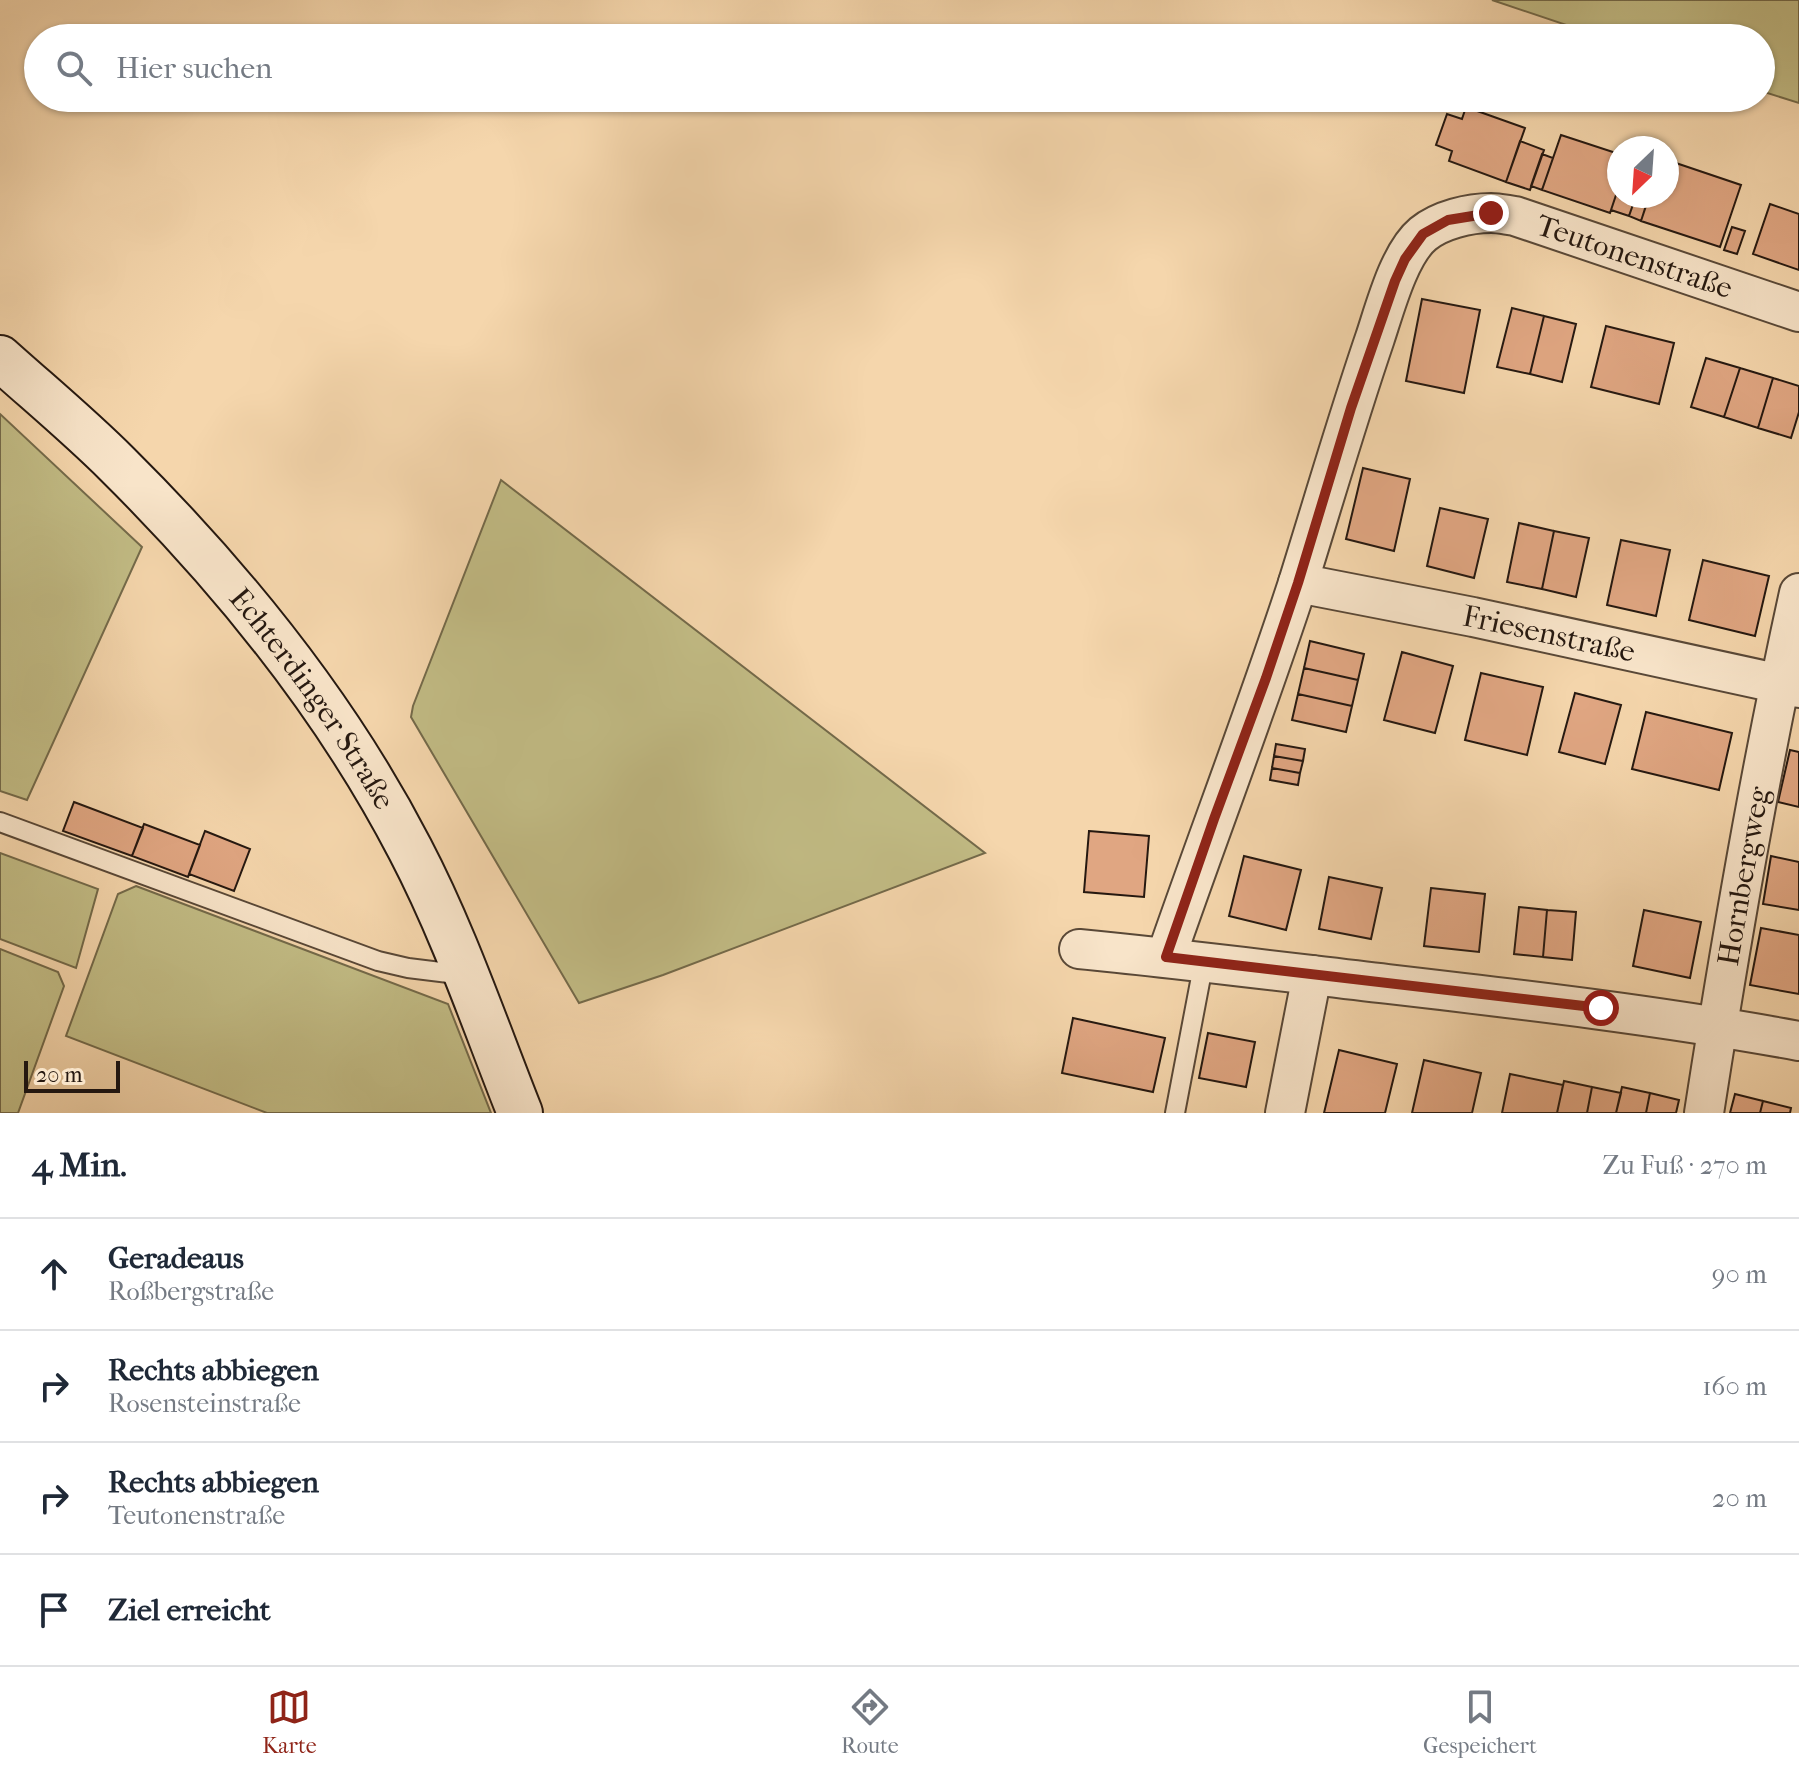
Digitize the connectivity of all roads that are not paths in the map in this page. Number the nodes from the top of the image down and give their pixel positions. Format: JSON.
{"nodes":[{"id":1,"x":1799,"y":312,"type":"edge"},
{"id":2,"x":0,"y":358,"type":"edge"},
{"id":3,"x":1298,"y":583,"type":"junction"},
{"id":4,"x":1799,"y":593,"type":"edge"},
{"id":5,"x":1789,"y":686,"type":"edge"},
{"id":6,"x":0,"y":822,"type":"edge"},
{"id":7,"x":1079,"y":949,"type":"dead end"},
{"id":8,"x":1166,"y":957,"type":"junction"},
{"id":9,"x":1204,"y":961,"type":"junction"},
{"id":10,"x":465,"y":975,"type":"junction"},
{"id":11,"x":1312,"y":975,"type":"junction"},
{"id":12,"x":1717,"y":1026,"type":"junction"},
{"id":13,"x":1799,"y":1041,"type":"edge"},
{"id":14,"x":520,"y":1113,"type":"edge"},
{"id":15,"x":1175,"y":1113,"type":"edge"},
{"id":16,"x":1285,"y":1113,"type":"edge"},
{"id":17,"x":1704,"y":1113,"type":"edge"}],
"edges":[{"from":1,"to":3,"type":"street","name":"Teutonenstraße"},
{"from":2,"to":10,"type":"main road","name":"Echterdinger Straße"},
{"from":3,"to":5,"type":"street","name":"Friesenstraße"},
{"from":3,"to":8,"type":"street"},
{"from":4,"to":5,"type":"street","name":"Hornbergweg"},
{"from":5,"to":12,"type":"street","name":"Hornbergweg"},
{"from":6,"to":10,"type":"lane"},
{"from":7,"to":8,"type":"street"},
{"from":8,"to":9,"type":"street"},
{"from":9,"to":11,"type":"street"},
{"from":9,"to":15,"type":"lane"},
{"from":10,"to":14,"type":"main road","name":"Echterdinger Straße"},
{"from":11,"to":12,"type":"street"},
{"from":11,"to":16,"type":"street"},
{"from":12,"to":13,"type":"street"},
{"from":12,"to":17,"type":"street","name":"Hornbergweg"}]}
